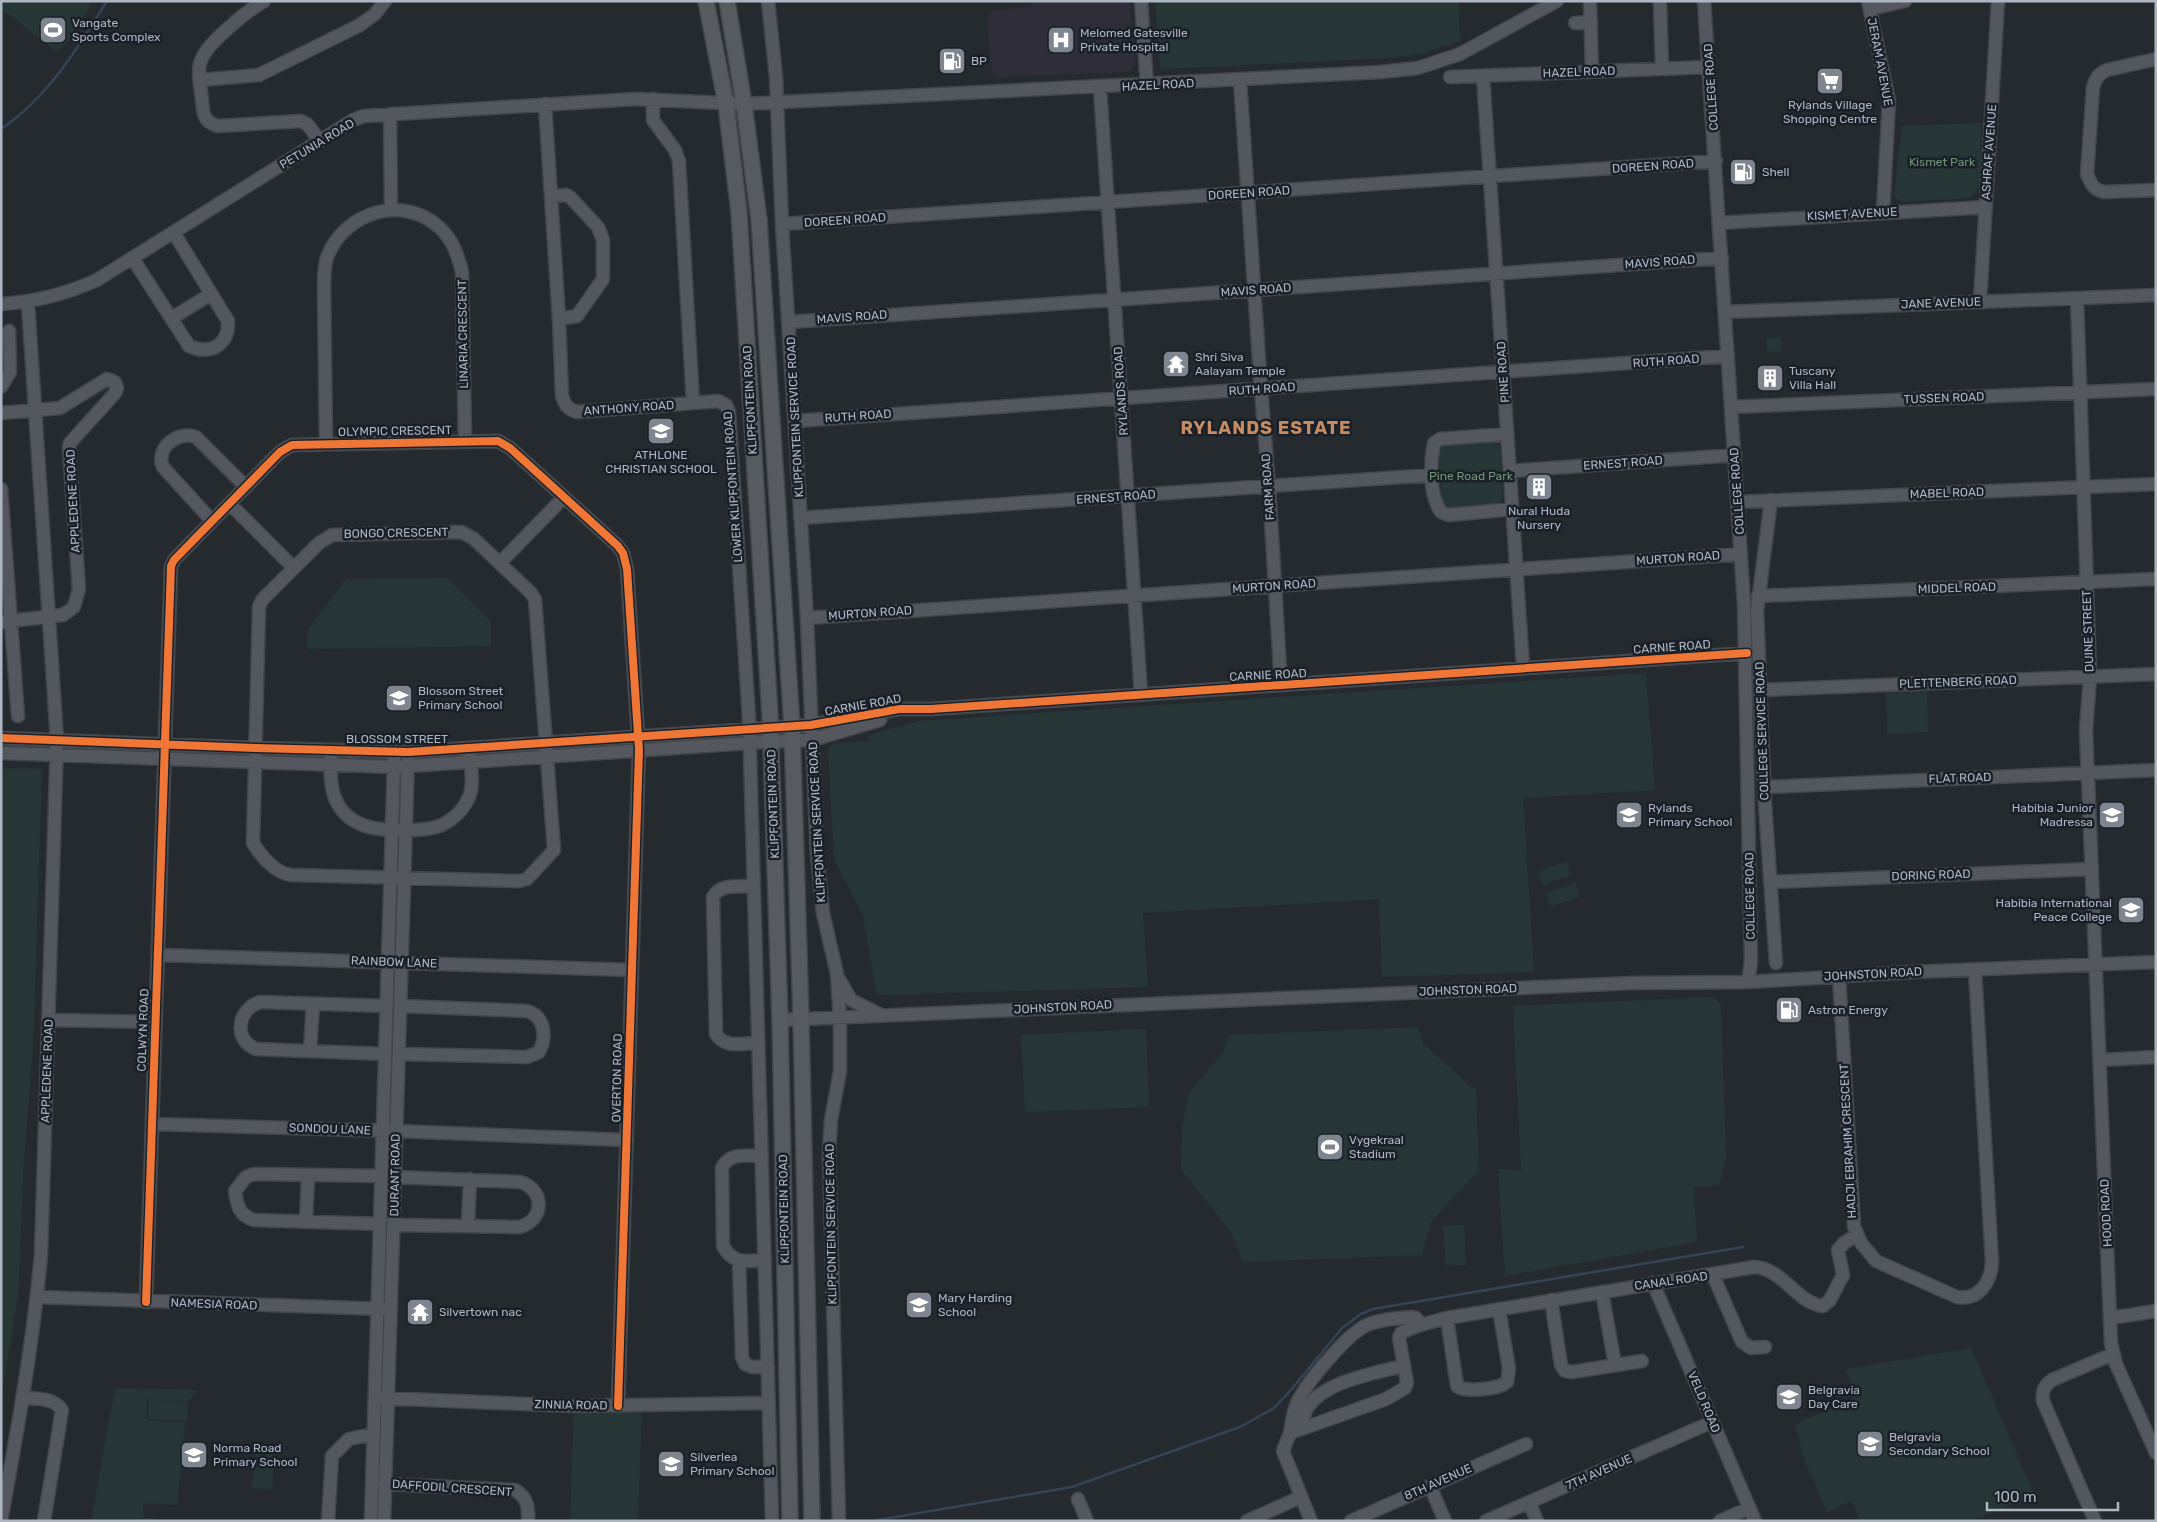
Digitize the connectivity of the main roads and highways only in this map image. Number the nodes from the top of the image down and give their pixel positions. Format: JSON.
{"nodes":[{"id":1,"x":706,"y":1,"type":"edge"},
{"id":2,"x":727,"y":1,"type":"edge"},
{"id":3,"x":790,"y":1521,"type":"edge"},
{"id":4,"x":812,"y":1521,"type":"edge"}],
"edges":[{"from":1,"to":3,"type":"main road","name":"KLIPFONTEIN ROAD"},
{"from":2,"to":4,"type":"main road","name":"KLIPFONTEIN ROAD"}]}
